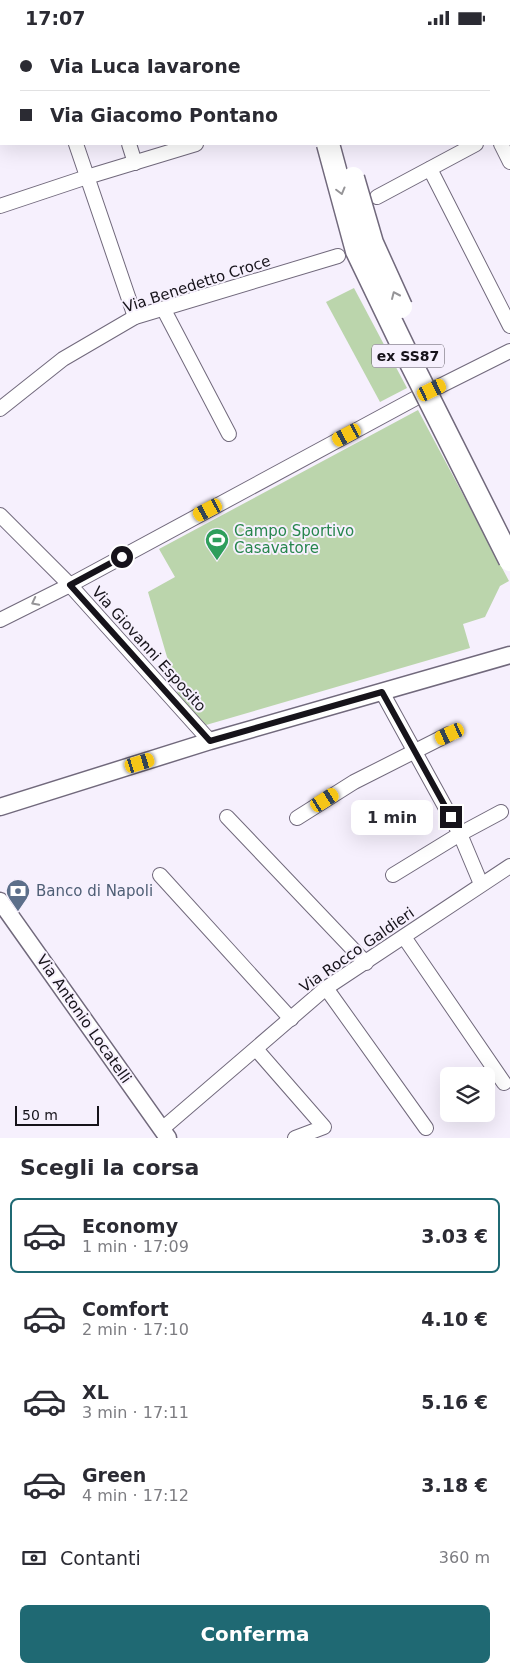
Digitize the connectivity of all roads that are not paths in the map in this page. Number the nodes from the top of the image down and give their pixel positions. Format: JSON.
{"nodes":[{"id":1,"x":76,"y":145,"type":"edge"},
{"id":2,"x":129,"y":145,"type":"edge"},
{"id":3,"x":193,"y":145,"type":"edge"},
{"id":4,"x":328,"y":145,"type":"edge"},
{"id":5,"x":344,"y":145,"type":"edge"},
{"id":6,"x":474,"y":145,"type":"edge"},
{"id":7,"x":502,"y":145,"type":"edge"},
{"id":8,"x":510,"y":162,"type":"edge"},
{"id":9,"x":135,"y":163,"type":"junction"},
{"id":10,"x":430,"y":169,"type":"junction"},
{"id":11,"x":88,"y":177,"type":"junction"},
{"id":12,"x":377,"y":197,"type":"dead end"},
{"id":13,"x":0,"y":206,"type":"edge"},
{"id":14,"x":338,"y":256,"type":"dead end"},
{"id":15,"x":164,"y":309,"type":"junction"},
{"id":16,"x":135,"y":317,"type":"junction"},
{"id":17,"x":510,"y":326,"type":"edge"},
{"id":18,"x":510,"y":351,"type":"edge"},
{"id":19,"x":0,"y":409,"type":"edge"},
{"id":20,"x":228,"y":435,"type":"dead end"},
{"id":21,"x":0,"y":515,"type":"edge"},
{"id":22,"x":510,"y":527,"type":"edge"},
{"id":23,"x":510,"y":560,"type":"edge"},
{"id":24,"x":70,"y":585,"type":"junction"},
{"id":25,"x":0,"y":620,"type":"edge"},
{"id":26,"x":510,"y":655,"type":"edge"},
{"id":27,"x":382,"y":692,"type":"junction"},
{"id":28,"x":450,"y":734,"type":"dead end"},
{"id":29,"x":210,"y":741,"type":"junction"},
{"id":30,"x":414,"y":750,"type":"junction"},
{"id":31,"x":0,"y":807,"type":"edge"},
{"id":32,"x":501,"y":812,"type":"dead end"},
{"id":33,"x":227,"y":817,"type":"dead end"},
{"id":34,"x":297,"y":817,"type":"dead end"},
{"id":35,"x":460,"y":834,"type":"junction"},
{"id":36,"x":510,"y":866,"type":"edge"},
{"id":37,"x":160,"y":875,"type":"dead end"},
{"id":38,"x":393,"y":875,"type":"dead end"},
{"id":39,"x":481,"y":884,"type":"junction"},
{"id":40,"x":0,"y":901,"type":"edge"},
{"id":41,"x":404,"y":937,"type":"junction"},
{"id":42,"x":366,"y":963,"type":"junction"},
{"id":43,"x":326,"y":989,"type":"junction"},
{"id":44,"x":291,"y":1019,"type":"junction"},
{"id":45,"x":256,"y":1049,"type":"junction"},
{"id":46,"x":504,"y":1083,"type":"dead end"},
{"id":47,"x":426,"y":1128,"type":"dead end"},
{"id":48,"x":165,"y":1134,"type":"edge"},
{"id":49,"x":295,"y":1138,"type":"edge"}],
"edges":[{"from":1,"to":11,"type":"street"},
{"from":2,"to":9,"type":"street"},
{"from":3,"to":9,"type":"street"},
{"from":4,"to":23,"type":"highway","number":"ex SS87","one_way":true,"bridge":true},
{"from":22,"to":5,"type":"highway","number":"ex SS87","one_way":true,"bridge":true},
{"from":6,"to":10,"type":"street"},
{"from":7,"to":8,"type":"street"},
{"from":9,"to":11,"type":"street"},
{"from":10,"to":12,"type":"street"},
{"from":10,"to":17,"type":"street"},
{"from":11,"to":13,"type":"street"},
{"from":11,"to":16,"type":"street"},
{"from":14,"to":15,"type":"street","name":"Via Benedetto Croce"},
{"from":15,"to":16,"type":"street","name":"Via Benedetto Croce"},
{"from":15,"to":20,"type":"street"},
{"from":16,"to":19,"type":"street","name":"Via Benedetto Croce"},
{"from":18,"to":24,"type":"street"},
{"from":21,"to":24,"type":"street","name":"Via Giovanni Esposito"},
{"from":24,"to":25,"type":"street","one_way":true},
{"from":24,"to":29,"type":"street","name":"Via Giovanni Esposito"},
{"from":26,"to":27,"type":"street"},
{"from":27,"to":29,"type":"street"},
{"from":27,"to":30,"type":"street"},
{"from":28,"to":30,"type":"street"},
{"from":29,"to":31,"type":"street"},
{"from":30,"to":34,"type":"street"},
{"from":30,"to":35,"type":"street"},
{"from":32,"to":35,"type":"street"},
{"from":33,"to":42,"type":"street"},
{"from":35,"to":38,"type":"street"},
{"from":35,"to":39,"type":"street"},
{"from":36,"to":39,"type":"street","name":"Via Rocco Galdieri"},
{"from":37,"to":44,"type":"street"},
{"from":39,"to":41,"type":"street","name":"Via Rocco Galdieri"},
{"from":40,"to":48,"type":"street","name":"Via Antonio Locatelli"},
{"from":41,"to":42,"type":"street","name":"Via Rocco Galdieri"},
{"from":41,"to":46,"type":"street"},
{"from":42,"to":43,"type":"street","name":"Via Rocco Galdieri"},
{"from":43,"to":44,"type":"street","name":"Via Rocco Galdieri"},
{"from":43,"to":47,"type":"street"},
{"from":44,"to":45,"type":"street","name":"Via Rocco Galdieri"},
{"from":45,"to":48,"type":"street","name":"Via Rocco Galdieri"},
{"from":45,"to":49,"type":"street"}]}
